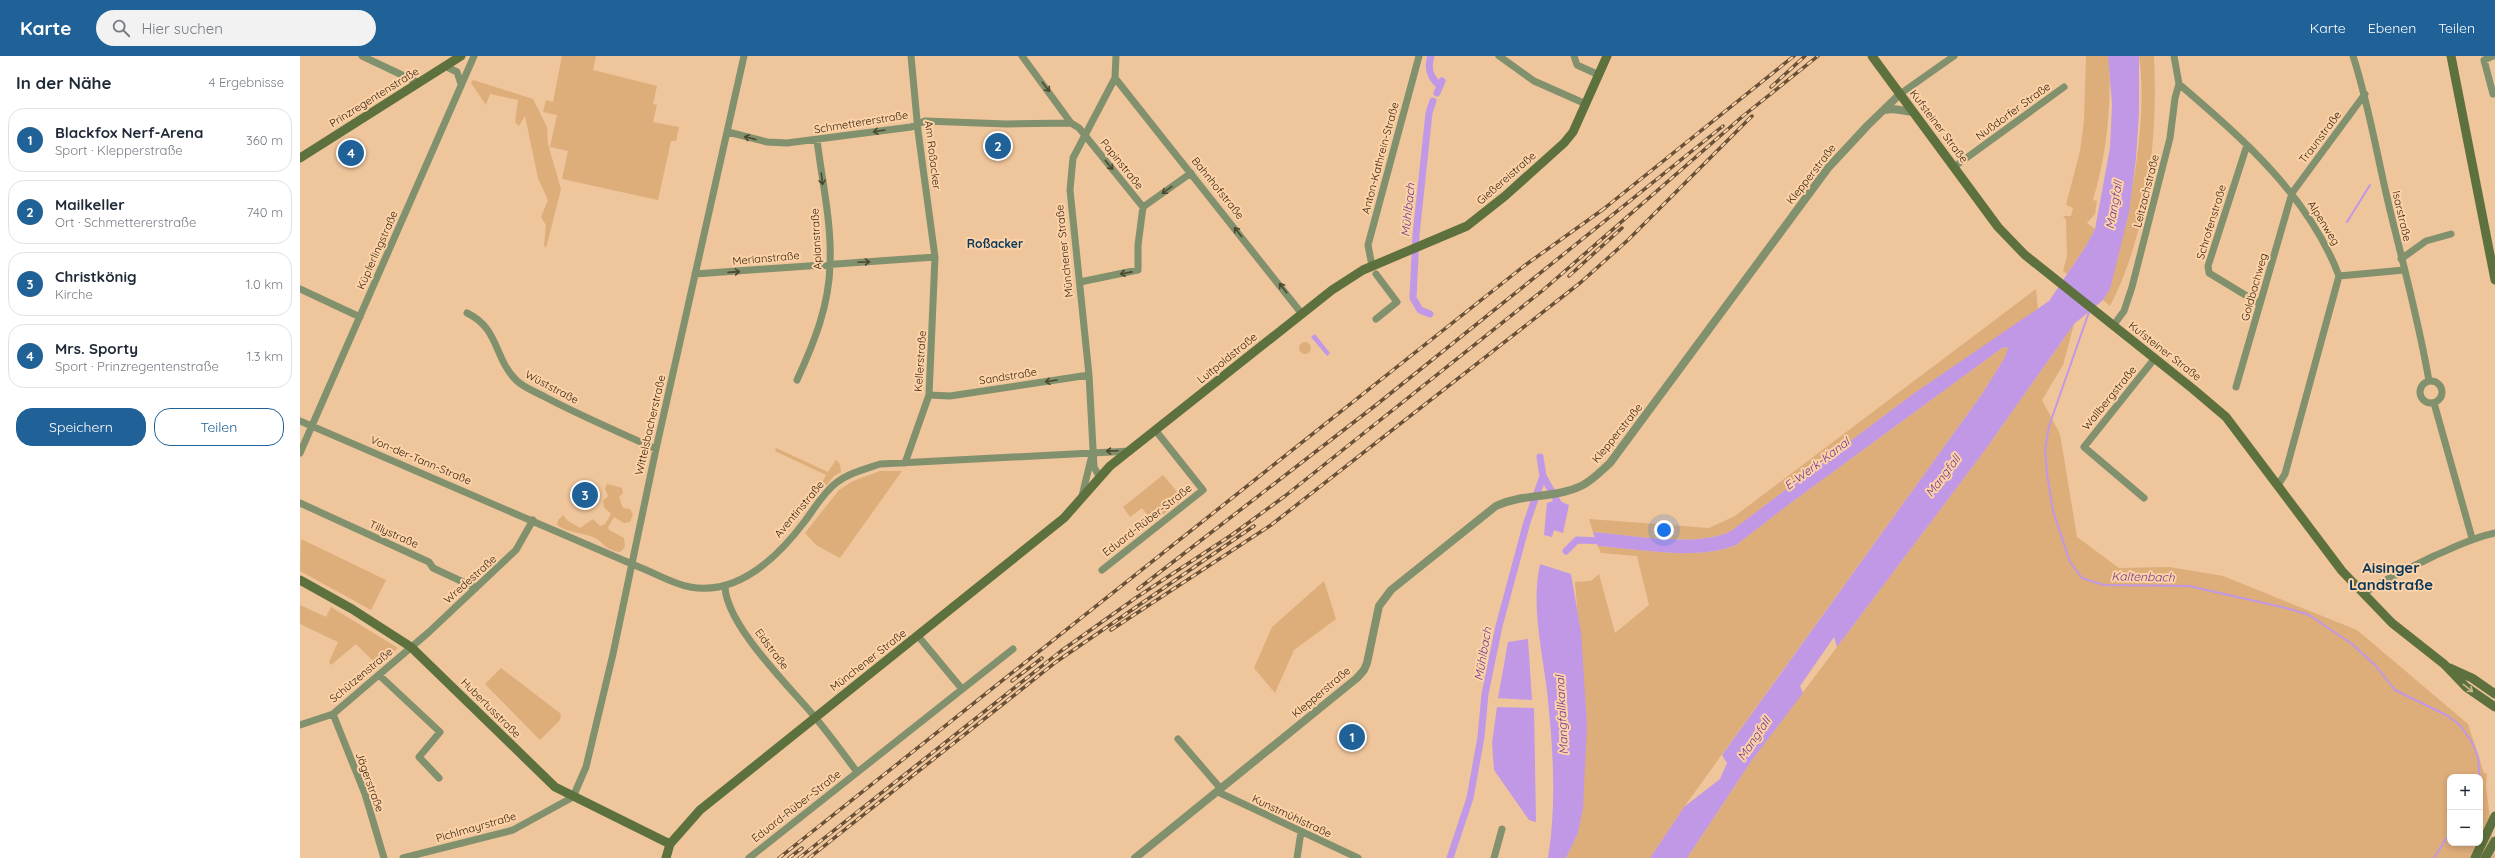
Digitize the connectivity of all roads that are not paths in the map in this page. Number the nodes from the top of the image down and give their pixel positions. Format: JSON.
{"nodes":[{"id":1,"x":362,"y":56,"type":"edge"},
{"id":2,"x":461,"y":56,"type":"edge"},
{"id":3,"x":474,"y":56,"type":"edge"},
{"id":4,"x":744,"y":56,"type":"edge"},
{"id":5,"x":911,"y":56,"type":"edge"},
{"id":6,"x":1022,"y":56,"type":"edge"},
{"id":7,"x":1116,"y":56,"type":"edge"},
{"id":8,"x":1419,"y":56,"type":"edge"},
{"id":9,"x":1499,"y":56,"type":"edge"},
{"id":10,"x":1574,"y":56,"type":"edge"},
{"id":11,"x":1607,"y":56,"type":"edge"},
{"id":12,"x":1872,"y":56,"type":"edge"},
{"id":13,"x":1954,"y":56,"type":"edge"},
{"id":14,"x":2174,"y":56,"type":"edge"},
{"id":15,"x":2352,"y":56,"type":"edge"},
{"id":16,"x":2451,"y":56,"type":"edge"},
{"id":17,"x":2493,"y":56,"type":"edge"},
{"id":18,"x":445,"y":66,"type":"junction"},
{"id":19,"x":1599,"y":75,"type":"junction"},
{"id":20,"x":1115,"y":78,"type":"junction"},
{"id":21,"x":419,"y":83,"type":"junction"},
{"id":22,"x":2179,"y":84,"type":"junction"},
{"id":23,"x":461,"y":85,"type":"junction"},
{"id":24,"x":2064,"y":87,"type":"dead end"},
{"id":25,"x":2495,"y":93,"type":"edge"},
{"id":26,"x":1900,"y":94,"type":"junction"},
{"id":27,"x":2365,"y":94,"type":"junction"},
{"id":28,"x":1586,"y":104,"type":"junction"},
{"id":29,"x":1884,"y":110,"type":"junction"},
{"id":30,"x":1913,"y":112,"type":"junction"},
{"id":31,"x":1071,"y":123,"type":"junction"},
{"id":32,"x":917,"y":124,"type":"junction"},
{"id":33,"x":728,"y":132,"type":"junction"},
{"id":34,"x":1084,"y":134,"type":"junction"},
{"id":35,"x":817,"y":140,"type":"junction"},
{"id":36,"x":2247,"y":145,"type":"junction"},
{"id":37,"x":302,"y":154,"type":"edge"},
{"id":38,"x":1954,"y":167,"type":"junction"},
{"id":39,"x":1191,"y":173,"type":"junction"},
{"id":40,"x":2292,"y":193,"type":"junction"},
{"id":41,"x":1143,"y":207,"type":"junction"},
{"id":42,"x":2450,"y":234,"type":"dead end"},
{"id":43,"x":935,"y":257,"type":"junction"},
{"id":44,"x":2401,"y":259,"type":"junction"},
{"id":45,"x":830,"y":264,"type":"junction"},
{"id":46,"x":1374,"y":270,"type":"junction"},
{"id":47,"x":2404,"y":270,"type":"junction"},
{"id":48,"x":695,"y":274,"type":"junction"},
{"id":49,"x":2339,"y":276,"type":"junction"},
{"id":50,"x":2495,"y":280,"type":"edge"},
{"id":51,"x":1080,"y":282,"type":"junction"},
{"id":52,"x":300,"y":289,"type":"edge"},
{"id":53,"x":2260,"y":304,"type":"junction"},
{"id":54,"x":468,"y":313,"type":"dead end"},
{"id":55,"x":1302,"y":314,"type":"junction"},
{"id":56,"x":360,"y":316,"type":"junction"},
{"id":57,"x":1376,"y":319,"type":"dead end"},
{"id":58,"x":2113,"y":326,"type":"junction"},
{"id":59,"x":2155,"y":358,"type":"junction"},
{"id":60,"x":1089,"y":375,"type":"junction"},
{"id":61,"x":797,"y":380,"type":"dead end"},
{"id":62,"x":2429,"y":381,"type":"junction"},
{"id":63,"x":2236,"y":387,"type":"dead end"},
{"id":64,"x":929,"y":395,"type":"junction"},
{"id":65,"x":2434,"y":403,"type":"junction"},
{"id":66,"x":300,"y":421,"type":"edge"},
{"id":67,"x":312,"y":426,"type":"junction"},
{"id":68,"x":1156,"y":431,"type":"junction"},
{"id":69,"x":656,"y":449,"type":"junction"},
{"id":70,"x":1130,"y":451,"type":"junction"},
{"id":71,"x":300,"y":453,"type":"edge"},
{"id":72,"x":1093,"y":453,"type":"junction"},
{"id":73,"x":905,"y":463,"type":"junction"},
{"id":74,"x":1099,"y":476,"type":"junction"},
{"id":75,"x":2278,"y":485,"type":"junction"},
{"id":76,"x":1082,"y":496,"type":"junction"},
{"id":77,"x":2144,"y":498,"type":"dead end"},
{"id":78,"x":300,"y":503,"type":"edge"},
{"id":79,"x":533,"y":520,"type":"junction"},
{"id":80,"x":2495,"y":533,"type":"edge"},
{"id":81,"x":2472,"y":538,"type":"junction"},
{"id":82,"x":631,"y":563,"type":"junction"},
{"id":83,"x":1102,"y":570,"type":"dead end"},
{"id":84,"x":300,"y":580,"type":"edge"},
{"id":85,"x":725,"y":587,"type":"junction"},
{"id":86,"x":476,"y":588,"type":"junction"},
{"id":87,"x":2363,"y":594,"type":"junction"},
{"id":88,"x":918,"y":636,"type":"junction"},
{"id":89,"x":411,"y":647,"type":"junction"},
{"id":90,"x":1013,"y":649,"type":"dead end"},
{"id":91,"x":2444,"y":664,"type":"junction"},
{"id":92,"x":379,"y":675,"type":"junction"},
{"id":93,"x":962,"y":689,"type":"junction"},
{"id":94,"x":2495,"y":694,"type":"edge"},
{"id":95,"x":2495,"y":707,"type":"edge"},
{"id":96,"x":333,"y":714,"type":"junction"},
{"id":97,"x":815,"y":717,"type":"junction"},
{"id":98,"x":300,"y":725,"type":"edge"},
{"id":99,"x":1178,"y":739,"type":"dead end"},
{"id":100,"x":857,"y":772,"type":"junction"},
{"id":101,"x":439,"y":778,"type":"dead end"},
{"id":102,"x":1220,"y":790,"type":"junction"},
{"id":103,"x":573,"y":797,"type":"junction"},
{"id":104,"x":2495,"y":816,"type":"edge"},
{"id":105,"x":1502,"y":829,"type":"dead end"},
{"id":106,"x":1300,"y":832,"type":"junction"},
{"id":107,"x":2495,"y":841,"type":"edge"},
{"id":108,"x":670,"y":844,"type":"junction"},
{"id":109,"x":384,"y":858,"type":"edge"},
{"id":110,"x":404,"y":858,"type":"edge"},
{"id":111,"x":666,"y":858,"type":"edge"},
{"id":112,"x":749,"y":858,"type":"edge"},
{"id":113,"x":1135,"y":858,"type":"edge"},
{"id":114,"x":1297,"y":858,"type":"edge"},
{"id":115,"x":1358,"y":858,"type":"edge"},
{"id":116,"x":1494,"y":858,"type":"edge"},
{"id":117,"x":2475,"y":858,"type":"edge"},
{"id":118,"x":2485,"y":858,"type":"edge"}],
"edges":[{"from":1,"to":21,"type":"street"},
{"from":2,"to":18,"type":"main road","name":"Prinzregentenstraße"},
{"from":3,"to":23,"type":"street","name":"Küpferlingstraße"},
{"from":4,"to":33,"type":"street","name":"Wittelsbacherstraße"},
{"from":5,"to":32,"type":"street","name":"Am Roßacker"},
{"from":6,"to":31,"type":"street","name":"Papinstraße","one_way":true},
{"from":7,"to":20,"type":"street","name":"Münchener Straße"},
{"from":8,"to":46,"type":"street","name":"Anton-Kathrein-Straße"},
{"from":9,"to":28,"type":"street"},
{"from":10,"to":19,"type":"street"},
{"from":11,"to":19,"type":"main road","name":"Gießereistraße"},
{"from":12,"to":26,"type":"main road","name":"Kufsteiner Straße"},
{"from":13,"to":26,"type":"street"},
{"from":14,"to":22,"type":"street","name":"Leitzachstraße"},
{"from":15,"to":27,"type":"street","name":"Isarstraße"},
{"from":16,"to":50,"type":"main road"},
{"from":17,"to":25,"type":"street"},
{"from":18,"to":21,"type":"main road","name":"Prinzregentenstraße"},
{"from":18,"to":23,"type":"street"},
{"from":19,"to":28,"type":"main road","name":"Gießereistraße"},
{"from":20,"to":34,"type":"street","name":"Münchener Straße"},
{"from":20,"to":39,"type":"street","name":"Bahnhofstraße"},
{"from":21,"to":37,"type":"main road","name":"Prinzregentenstraße"},
{"from":22,"to":36,"type":"street","name":"Alpenweg"},
{"from":22,"to":58,"type":"street","name":"Leitzachstraße"},
{"from":23,"to":56,"type":"street","name":"Küpferlingstraße"},
{"from":24,"to":38,"type":"street","name":"Nußdorfer Straße"},
{"from":26,"to":29,"type":"street","name":"Klepperstraße"},
{"from":26,"to":30,"type":"main road","name":"Kufsteiner Straße"},
{"from":27,"to":40,"type":"street","name":"Traunstraße"},
{"from":27,"to":44,"type":"street","name":"Isarstraße"},
{"from":28,"to":46,"type":"main road","name":"Gießereistraße"},
{"from":29,"to":30,"type":"street"},
{"from":29,"to":102,"type":"street","name":"Klepperstraße"},
{"from":30,"to":38,"type":"main road","name":"Kufsteiner Straße"},
{"from":31,"to":32,"type":"street","name":"Schmettererstraße"},
{"from":31,"to":34,"type":"street","name":"Papinstraße"},
{"from":32,"to":35,"type":"street","name":"Schmettererstraße","one_way":true},
{"from":32,"to":43,"type":"street","name":"Am Roßacker"},
{"from":35,"to":33,"type":"street","name":"Schmettererstraße","one_way":true},
{"from":33,"to":48,"type":"street","name":"Wittelsbacherstraße"},
{"from":34,"to":41,"type":"street","name":"Papinstraße","one_way":true},
{"from":34,"to":51,"type":"street","name":"Münchener Straße"},
{"from":35,"to":45,"type":"street","name":"Apianstraße","one_way":true},
{"from":36,"to":40,"type":"street","name":"Alpenweg"},
{"from":36,"to":53,"type":"street","name":"Schrofenstraße"},
{"from":38,"to":58,"type":"main road","name":"Kufsteiner Straße"},
{"from":39,"to":41,"type":"street","name":"Papinstraße","one_way":true},
{"from":55,"to":39,"type":"street","name":"Bahnhofstraße","one_way":true},
{"from":40,"to":49,"type":"street","name":"Alpenweg"},
{"from":40,"to":53,"type":"street","name":"Goldbachweg"},
{"from":41,"to":51,"type":"street","one_way":true},
{"from":42,"to":44,"type":"street"},
{"from":45,"to":43,"type":"street","name":"Merianstraße","one_way":true},
{"from":43,"to":64,"type":"street","name":"Kellerstraße"},
{"from":44,"to":47,"type":"street","name":"Isarstraße"},
{"from":48,"to":45,"type":"street","name":"Merianstraße","one_way":true},
{"from":45,"to":61,"type":"street","name":"Apianstraße"},
{"from":46,"to":55,"type":"main road","name":"Luitpoldstraße"},
{"from":46,"to":57,"type":"street"},
{"from":47,"to":49,"type":"street"},
{"from":47,"to":62,"type":"street","name":"Isarstraße"},
{"from":48,"to":69,"type":"street","name":"Wittelsbacherstraße"},
{"from":49,"to":75,"type":"street"},
{"from":51,"to":60,"type":"street","name":"Münchener Straße"},
{"from":52,"to":56,"type":"street"},
{"from":53,"to":63,"type":"street","name":"Goldbachweg"},
{"from":54,"to":69,"type":"street","name":"Wüststraße"},
{"from":55,"to":68,"type":"main road","name":"Luitpoldstraße"},
{"from":56,"to":67,"type":"street","name":"Küpferlingstraße"},
{"from":58,"to":59,"type":"main road","name":"Kufsteiner Straße"},
{"from":59,"to":75,"type":"main road","name":"Kufsteiner Straße"},
{"from":59,"to":77,"type":"street","name":"Wallbergstraße"},
{"from":60,"to":64,"type":"street","name":"Sandstraße","one_way":true},
{"from":60,"to":72,"type":"street","name":"Münchener Straße"},
{"from":62,"to":65,"type":"street"},
{"from":62,"to":65,"type":"street"},
{"from":64,"to":73,"type":"street","name":"Kellerstraße"},
{"from":65,"to":81,"type":"street"},
{"from":66,"to":67,"type":"street","name":"Von-der-Tann-Straße"},
{"from":67,"to":71,"type":"street","name":"Küpferlingstraße"},
{"from":67,"to":79,"type":"street","name":"Von-der-Tann-Straße"},
{"from":68,"to":70,"type":"main road","name":"Luitpoldstraße"},
{"from":68,"to":83,"type":"street","name":"Eduard-Rüber-Straße"},
{"from":69,"to":82,"type":"street","name":"Wittelsbacherstraße"},
{"from":70,"to":72,"type":"street","one_way":true},
{"from":70,"to":74,"type":"main road","name":"Münchener Straße"},
{"from":72,"to":73,"type":"street","name":"Aventinstraße"},
{"from":72,"to":74,"type":"street","name":"Münchener Straße"},
{"from":72,"to":76,"type":"street","name":"Münchener Straße"},
{"from":73,"to":85,"type":"street","name":"Aventinstraße"},
{"from":74,"to":76,"type":"main road","name":"Münchener Straße"},
{"from":75,"to":87,"type":"main road","name":"Kufsteiner Straße"},
{"from":76,"to":88,"type":"main road","name":"Münchener Straße"},
{"from":78,"to":86,"type":"street","name":"Tillystraße"},
{"from":79,"to":82,"type":"street","name":"Von-der-Tann-Straße"},
{"from":79,"to":86,"type":"street","name":"Wredestraße"},
{"from":80,"to":81,"type":"street"},
{"from":81,"to":87,"type":"street"},
{"from":82,"to":85,"type":"street","name":"Aventinstraße"},
{"from":82,"to":103,"type":"street","name":"Wittelsbacherstraße"},
{"from":84,"to":89,"type":"main road","name":"Hubertusstraße"},
{"from":85,"to":97,"type":"street","name":"Eidstraße"},
{"from":86,"to":89,"type":"street","name":"Wredestraße"},
{"from":87,"to":91,"type":"main road","name":"Kufsteiner Straße"},
{"from":88,"to":93,"type":"street"},
{"from":88,"to":97,"type":"main road","name":"Münchener Straße"},
{"from":89,"to":92,"type":"street","name":"Schützenstraße"},
{"from":89,"to":103,"type":"main road","name":"Hubertusstraße"},
{"from":90,"to":93,"type":"street","name":"Eduard-Rüber-Straße"},
{"from":91,"to":94,"type":"main road","name":"Kufsteiner Straße"},
{"from":91,"to":95,"type":"main road","name":"Kufsteiner Straße","one_way":true},
{"from":92,"to":96,"type":"street","name":"Schützenstraße"},
{"from":92,"to":101,"type":"street"},
{"from":93,"to":100,"type":"street","name":"Eduard-Rüber-Straße"},
{"from":96,"to":98,"type":"street","name":"Schützenstraße"},
{"from":96,"to":109,"type":"street","name":"Jägerstraße"},
{"from":97,"to":100,"type":"street","name":"Eduard-Rüber-Straße"},
{"from":97,"to":108,"type":"main road","name":"Münchener Straße"},
{"from":99,"to":102,"type":"street"},
{"from":100,"to":112,"type":"street","name":"Eduard-Rüber-Straße"},
{"from":102,"to":106,"type":"street","name":"Kunstmühlstraße"},
{"from":102,"to":113,"type":"street","name":"Klepperstraße"},
{"from":103,"to":108,"type":"main road","name":"Hubertusstraße"},
{"from":103,"to":110,"type":"street","name":"Pichlmayrstraße"},
{"from":104,"to":117,"type":"main road"},
{"from":105,"to":116,"type":"street"},
{"from":106,"to":114,"type":"street"},
{"from":106,"to":115,"type":"street","name":"Kunstmühlstraße"},
{"from":107,"to":118,"type":"main road"},
{"from":108,"to":111,"type":"main road"}]}
